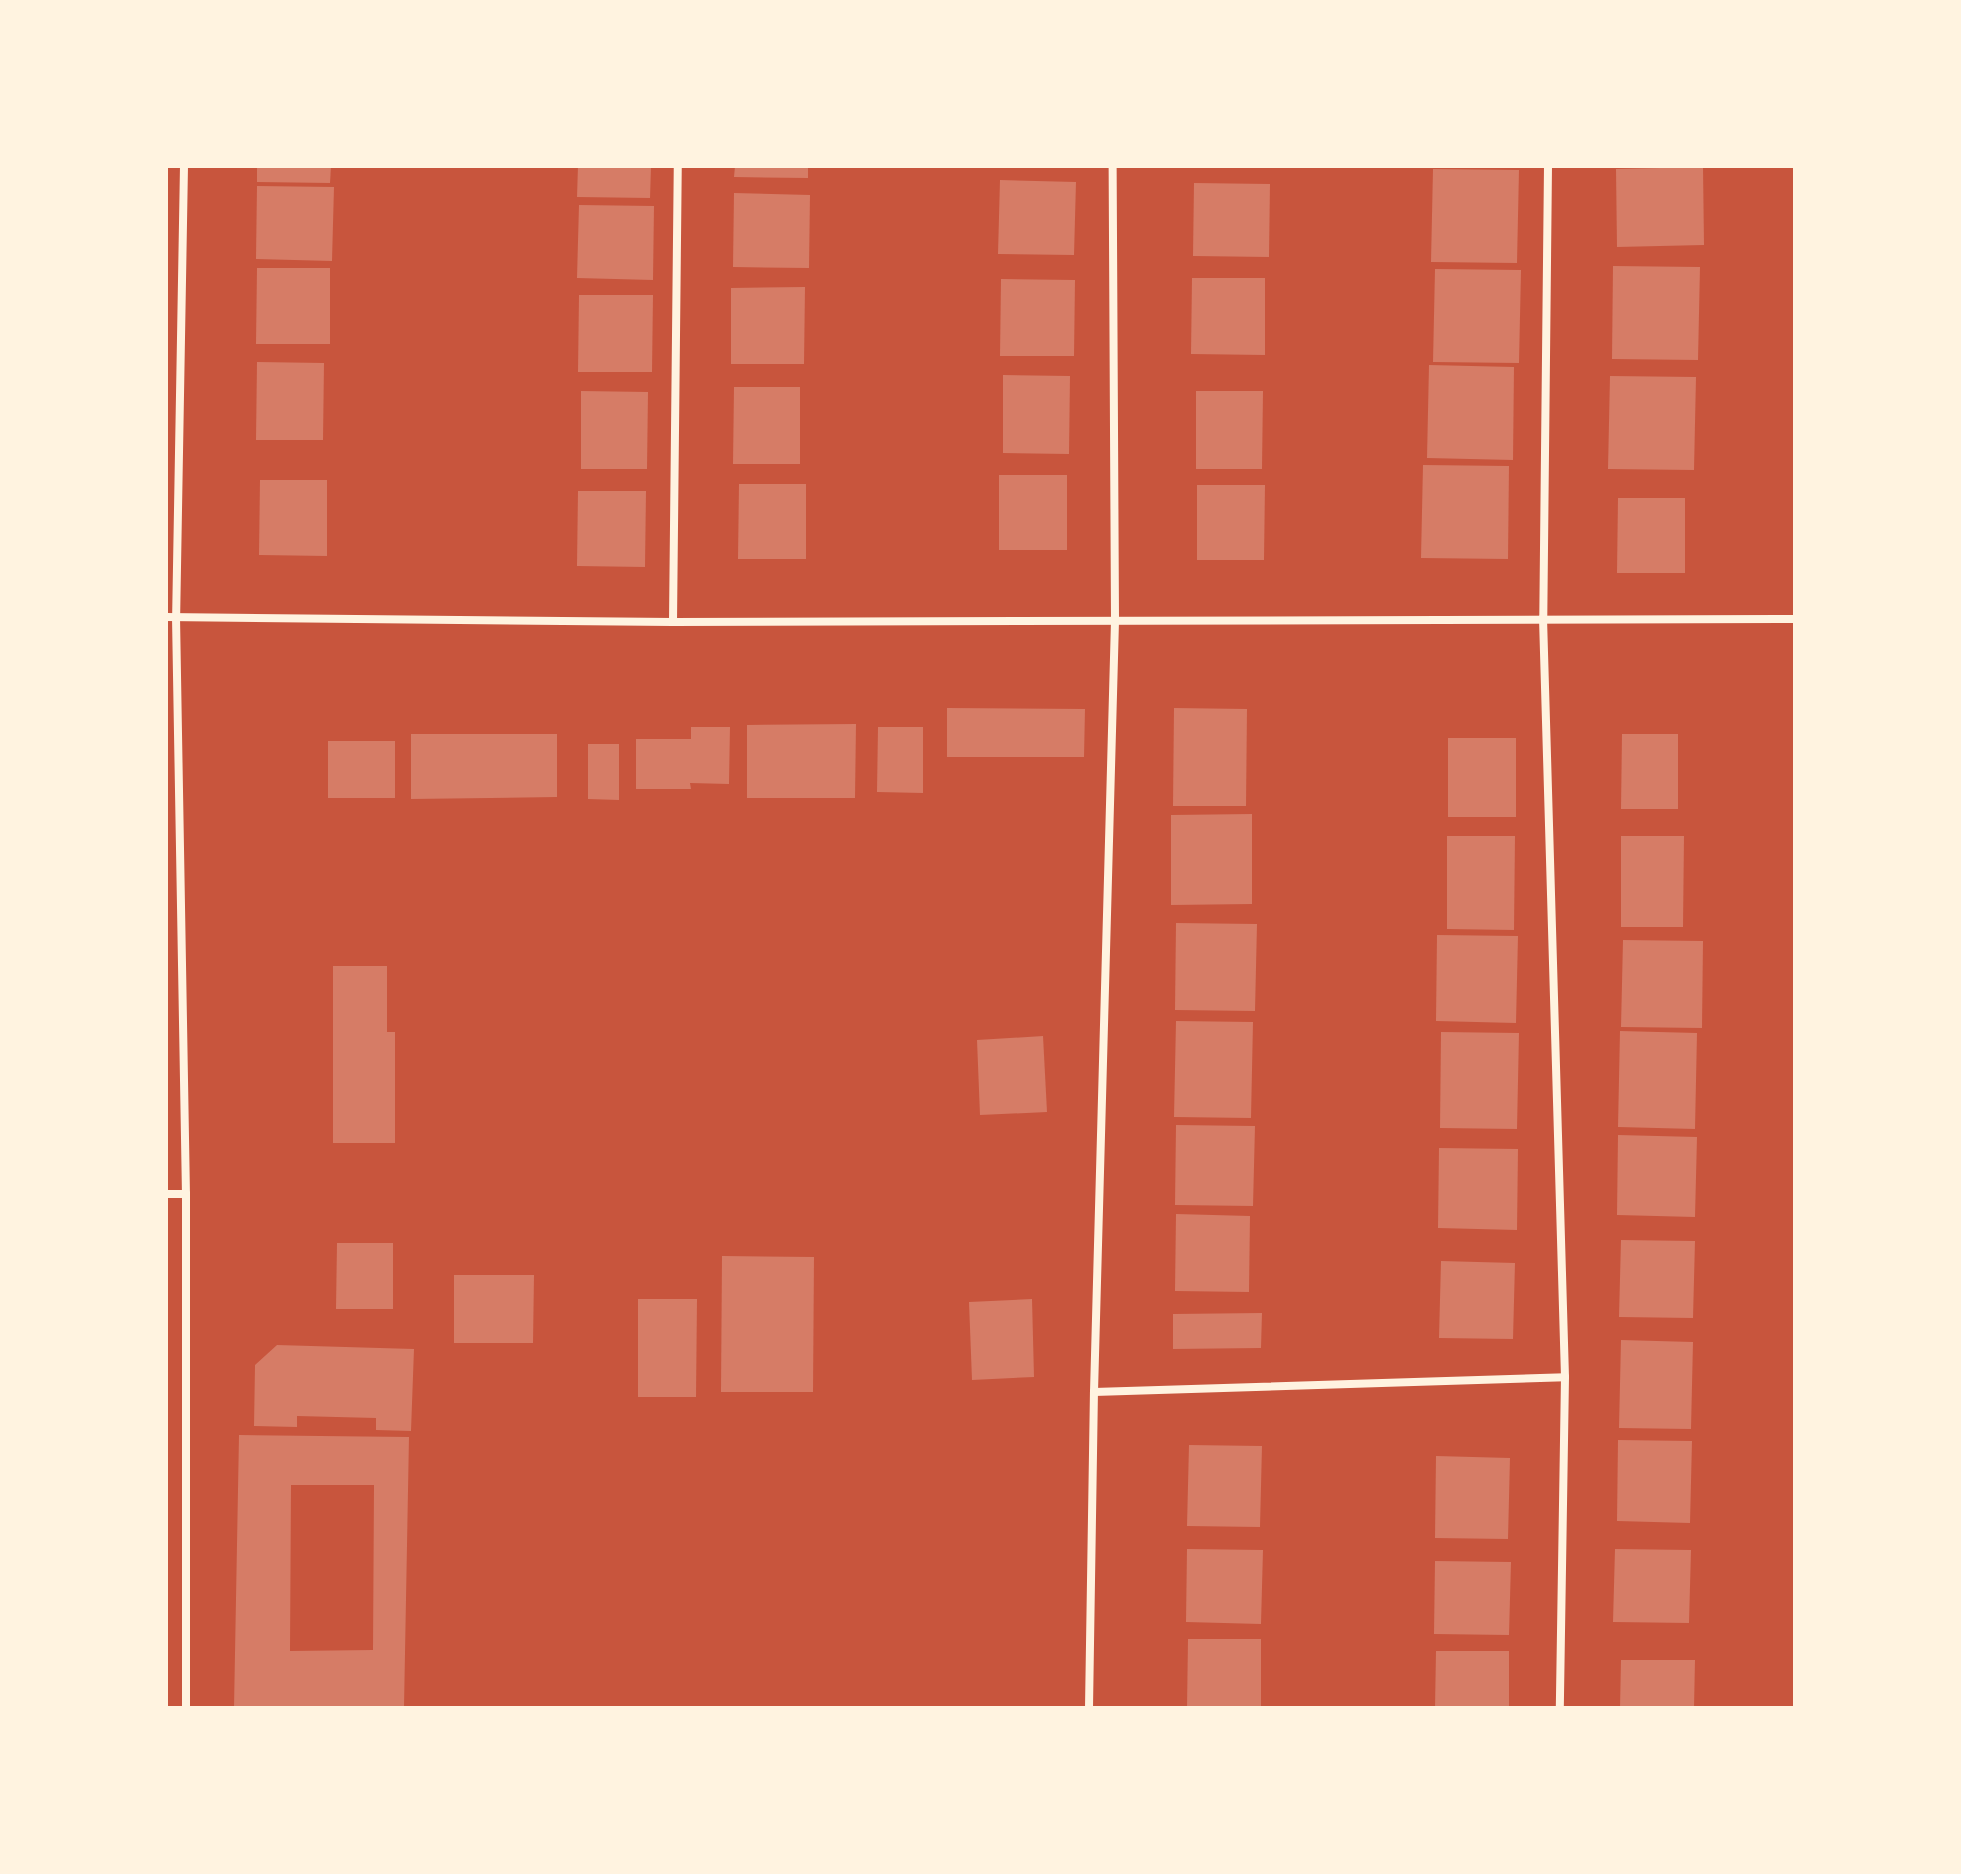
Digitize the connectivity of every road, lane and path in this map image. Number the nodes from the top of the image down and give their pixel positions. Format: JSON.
{"nodes":[{"id":1,"x":184,"y":166,"type":"edge"},
{"id":2,"x":678,"y":166,"type":"edge"},
{"id":3,"x":1113,"y":166,"type":"edge"},
{"id":4,"x":1548,"y":166,"type":"edge"},
{"id":5,"x":171,"y":617,"type":"edge"},
{"id":6,"x":1543,"y":618,"type":"junction"},
{"id":7,"x":1115,"y":619,"type":"junction"},
{"id":8,"x":1795,"y":619,"type":"edge"},
{"id":9,"x":673,"y":622,"type":"junction"},
{"id":10,"x":166,"y":1194,"type":"edge"},
{"id":11,"x":186,"y":1194,"type":"junction"},
{"id":12,"x":1565,"y":1377,"type":"junction"},
{"id":13,"x":1094,"y":1392,"type":"junction"},
{"id":14,"x":186,"y":1708,"type":"edge"},
{"id":15,"x":1089,"y":1708,"type":"edge"},
{"id":16,"x":1560,"y":1708,"type":"edge"}],
"edges":[{"from":1,"to":5,"type":"street"},
{"from":2,"to":9,"type":"street"},
{"from":3,"to":7,"type":"street"},
{"from":4,"to":6,"type":"street"},
{"from":5,"to":9,"type":"street"},
{"from":5,"to":11,"type":"street"},
{"from":6,"to":7,"type":"street"},
{"from":6,"to":8,"type":"street"},
{"from":6,"to":12,"type":"street"},
{"from":7,"to":9,"type":"street"},
{"from":7,"to":13,"type":"street"},
{"from":10,"to":11,"type":"street"},
{"from":11,"to":14,"type":"street"},
{"from":12,"to":13,"type":"street"},
{"from":12,"to":16,"type":"street"},
{"from":13,"to":15,"type":"street"}]}
